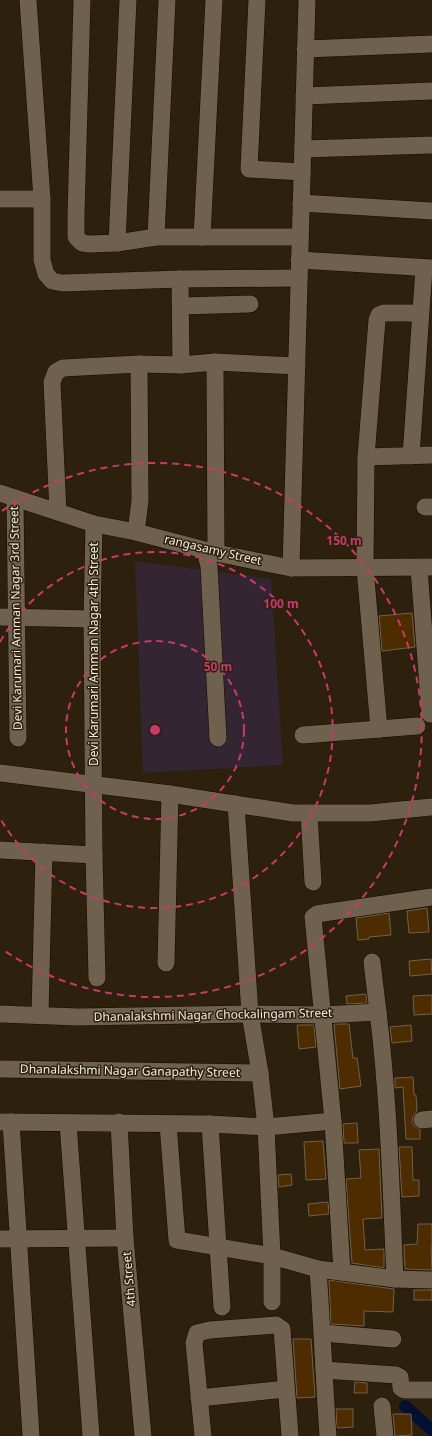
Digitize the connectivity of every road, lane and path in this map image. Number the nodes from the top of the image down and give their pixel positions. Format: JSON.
{"nodes":[{"id":1,"x":28,"y":0,"type":"edge"},
{"id":2,"x":82,"y":0,"type":"edge"},
{"id":3,"x":128,"y":0,"type":"edge"},
{"id":4,"x":167,"y":0,"type":"edge"},
{"id":5,"x":214,"y":0,"type":"edge"},
{"id":6,"x":258,"y":0,"type":"edge"},
{"id":7,"x":307,"y":0,"type":"edge"},
{"id":8,"x":432,"y":44,"type":"edge"},
{"id":9,"x":306,"y":49,"type":"junction"},
{"id":10,"x":432,"y":91,"type":"edge"},
{"id":11,"x":304,"y":96,"type":"junction"},
{"id":12,"x":432,"y":145,"type":"edge"},
{"id":13,"x":303,"y":149,"type":"junction"},
{"id":14,"x":302,"y":172,"type":"junction"},
{"id":15,"x":0,"y":199,"type":"edge"},
{"id":16,"x":42,"y":199,"type":"junction"},
{"id":17,"x":301,"y":203,"type":"junction"},
{"id":18,"x":432,"y":211,"type":"edge"},
{"id":19,"x":202,"y":237,"type":"junction"},
{"id":20,"x":300,"y":237,"type":"junction"},
{"id":21,"x":156,"y":238,"type":"junction"},
{"id":22,"x":117,"y":243,"type":"junction"},
{"id":23,"x":299,"y":260,"type":"junction"},
{"id":24,"x":428,"y":268,"type":"edge"},
{"id":25,"x":299,"y":278,"type":"junction"},
{"id":26,"x":180,"y":279,"type":"junction"},
{"id":27,"x":250,"y":304,"type":"dead end"},
{"id":28,"x":181,"y":306,"type":"junction"},
{"id":29,"x":420,"y":313,"type":"junction"},
{"id":30,"x":215,"y":362,"type":"junction"},
{"id":31,"x":140,"y":364,"type":"junction"},
{"id":32,"x":181,"y":365,"type":"junction"},
{"id":33,"x":297,"y":366,"type":"junction"},
{"id":34,"x":432,"y":455,"type":"edge"},
{"id":35,"x":411,"y":456,"type":"junction"},
{"id":36,"x":366,"y":457,"type":"junction"},
{"id":37,"x":8,"y":495,"type":"edge"},
{"id":38,"x":58,"y":512,"type":"junction"},
{"id":39,"x":94,"y":524,"type":"junction"},
{"id":40,"x":136,"y":532,"type":"junction"},
{"id":41,"x":212,"y":552,"type":"junction"},
{"id":42,"x":291,"y":568,"type":"junction"},
{"id":43,"x":365,"y":568,"type":"junction"},
{"id":44,"x":426,"y":568,"type":"edge"},
{"id":45,"x":0,"y":617,"type":"edge"},
{"id":46,"x":17,"y":617,"type":"junction"},
{"id":47,"x":92,"y":619,"type":"junction"},
{"id":48,"x":430,"y":714,"type":"dead end"},
{"id":49,"x":417,"y":726,"type":"dead end"},
{"id":50,"x":379,"y":729,"type":"junction"},
{"id":51,"x":303,"y":735,"type":"dead end"},
{"id":52,"x":18,"y":738,"type":"dead end"},
{"id":53,"x":218,"y":738,"type":"dead end"},
{"id":54,"x":0,"y":773,"type":"edge"},
{"id":55,"x":94,"y":784,"type":"junction"},
{"id":56,"x":170,"y":794,"type":"junction"},
{"id":57,"x":236,"y":804,"type":"junction"},
{"id":58,"x":432,"y":807,"type":"edge"},
{"id":59,"x":308,"y":813,"type":"junction"},
{"id":60,"x":0,"y":850,"type":"edge"},
{"id":61,"x":44,"y":852,"type":"junction"},
{"id":62,"x":94,"y":855,"type":"junction"},
{"id":63,"x":313,"y":882,"type":"dead end"},
{"id":64,"x":432,"y":897,"type":"edge"},
{"id":65,"x":372,"y":962,"type":"dead end"},
{"id":66,"x":166,"y":963,"type":"dead end"},
{"id":67,"x":97,"y":978,"type":"dead end"},
{"id":68,"x":378,"y":1012,"type":"junction"},
{"id":69,"x":0,"y":1014,"type":"edge"},
{"id":70,"x":250,"y":1014,"type":"junction"},
{"id":71,"x":40,"y":1015,"type":"junction"},
{"id":72,"x":323,"y":1015,"type":"junction"},
{"id":73,"x":0,"y":1070,"type":"edge"},
{"id":74,"x":260,"y":1073,"type":"junction"},
{"id":75,"x":333,"y":1121,"type":"junction"},
{"id":76,"x":5,"y":1122,"type":"edge"},
{"id":77,"x":119,"y":1122,"type":"junction"},
{"id":78,"x":68,"y":1123,"type":"junction"},
{"id":79,"x":168,"y":1124,"type":"junction"},
{"id":80,"x":210,"y":1124,"type":"junction"},
{"id":81,"x":266,"y":1127,"type":"junction"},
{"id":82,"x":125,"y":1238,"type":"junction"},
{"id":83,"x":0,"y":1239,"type":"edge"},
{"id":84,"x":18,"y":1239,"type":"junction"},
{"id":85,"x":76,"y":1239,"type":"junction"},
{"id":86,"x":218,"y":1247,"type":"junction"},
{"id":87,"x":272,"y":1256,"type":"junction"},
{"id":88,"x":318,"y":1269,"type":"junction"},
{"id":89,"x":342,"y":1272,"type":"junction"},
{"id":90,"x":395,"y":1279,"type":"junction"},
{"id":91,"x":432,"y":1280,"type":"edge"},
{"id":92,"x":272,"y":1302,"type":"dead end"},
{"id":93,"x":222,"y":1306,"type":"dead end"},
{"id":94,"x":323,"y":1333,"type":"junction"},
{"id":95,"x":393,"y":1339,"type":"dead end"},
{"id":96,"x":324,"y":1370,"type":"junction"},
{"id":97,"x":286,"y":1389,"type":"junction"},
{"id":98,"x":432,"y":1390,"type":"edge"},
{"id":99,"x":199,"y":1398,"type":"junction"},
{"id":100,"x":382,"y":1406,"type":"dead end"},
{"id":101,"x":31,"y":1436,"type":"edge"},
{"id":102,"x":90,"y":1436,"type":"edge"},
{"id":103,"x":144,"y":1436,"type":"edge"},
{"id":104,"x":203,"y":1436,"type":"edge"},
{"id":105,"x":290,"y":1436,"type":"edge"},
{"id":106,"x":328,"y":1436,"type":"edge"},
{"id":107,"x":385,"y":1436,"type":"edge"}],
"edges":[{"from":1,"to":16,"type":"street"},
{"from":2,"to":22,"type":"street"},
{"from":3,"to":22,"type":"street"},
{"from":4,"to":21,"type":"street"},
{"from":5,"to":19,"type":"street"},
{"from":6,"to":14,"type":"street"},
{"from":7,"to":9,"type":"street"},
{"from":8,"to":9,"type":"street"},
{"from":9,"to":11,"type":"street"},
{"from":10,"to":11,"type":"street"},
{"from":11,"to":13,"type":"street"},
{"from":12,"to":13,"type":"street"},
{"from":13,"to":14,"type":"street"},
{"from":14,"to":17,"type":"street"},
{"from":15,"to":16,"type":"street"},
{"from":16,"to":26,"type":"street"},
{"from":17,"to":18,"type":"street"},
{"from":17,"to":20,"type":"street"},
{"from":19,"to":20,"type":"street"},
{"from":19,"to":21,"type":"street"},
{"from":20,"to":23,"type":"street"},
{"from":21,"to":22,"type":"street"},
{"from":23,"to":24,"type":"street"},
{"from":23,"to":25,"type":"street"},
{"from":24,"to":29,"type":"street"},
{"from":25,"to":26,"type":"street"},
{"from":25,"to":33,"type":"street"},
{"from":26,"to":28,"type":"street"},
{"from":27,"to":28,"type":"street"},
{"from":28,"to":32,"type":"street"},
{"from":29,"to":35,"type":"street"},
{"from":29,"to":36,"type":"street"},
{"from":30,"to":32,"type":"street"},
{"from":30,"to":33,"type":"street"},
{"from":30,"to":41,"type":"street"},
{"from":31,"to":32,"type":"street"},
{"from":31,"to":38,"type":"street"},
{"from":31,"to":40,"type":"street"},
{"from":33,"to":42,"type":"street"},
{"from":34,"to":35,"type":"street"},
{"from":35,"to":36,"type":"street"},
{"from":36,"to":43,"type":"street"},
{"from":37,"to":38,"type":"street","name":"rangasamy Street"},
{"from":37,"to":46,"type":"street","name":"Devi Karumari Amman Nagar 3rd Street"},
{"from":38,"to":39,"type":"street","name":"rangasamy Street"},
{"from":39,"to":40,"type":"street","name":"rangasamy Street"},
{"from":39,"to":47,"type":"street","name":"Devi Karumari Amman Nagar 4th Street"},
{"from":40,"to":41,"type":"street","name":"rangasamy Street"},
{"from":41,"to":42,"type":"street","name":"rangasamy Street"},
{"from":41,"to":53,"type":"street"},
{"from":42,"to":43,"type":"street","name":"rangasamy Street"},
{"from":43,"to":44,"type":"street","name":"rangasamy Street"},
{"from":43,"to":50,"type":"street"},
{"from":44,"to":48,"type":"street"},
{"from":45,"to":46,"type":"street"},
{"from":46,"to":47,"type":"street"},
{"from":46,"to":52,"type":"street","name":"Devi Karumari Amman Nagar 3rd Street"},
{"from":47,"to":55,"type":"street","name":"Devi Karumari Amman Nagar 4th Street"},
{"from":49,"to":50,"type":"street"},
{"from":50,"to":51,"type":"street"},
{"from":54,"to":55,"type":"street"},
{"from":55,"to":56,"type":"street"},
{"from":55,"to":62,"type":"street","name":"Devi Karumari Amman Nagar 4th Street"},
{"from":56,"to":57,"type":"street"},
{"from":56,"to":66,"type":"street"},
{"from":57,"to":59,"type":"street"},
{"from":57,"to":70,"type":"street"},
{"from":58,"to":59,"type":"street"},
{"from":59,"to":63,"type":"street"},
{"from":60,"to":61,"type":"street"},
{"from":61,"to":62,"type":"street"},
{"from":61,"to":71,"type":"street"},
{"from":62,"to":67,"type":"street","name":"Devi Karumari Amman Nagar 4th Street"},
{"from":64,"to":72,"type":"street"},
{"from":65,"to":68,"type":"street"},
{"from":68,"to":72,"type":"street","name":"Dhanalakshmi Nagar Chockalingam Street"},
{"from":68,"to":90,"type":"street"},
{"from":69,"to":71,"type":"street","name":"Dhanalakshmi Nagar Chockalingam Street"},
{"from":70,"to":71,"type":"street","name":"Dhanalakshmi Nagar Chockalingam Street"},
{"from":70,"to":72,"type":"street","name":"Dhanalakshmi Nagar Chockalingam Street"},
{"from":70,"to":74,"type":"street"},
{"from":72,"to":75,"type":"street"},
{"from":73,"to":74,"type":"street","name":"Dhanalakshmi Nagar Ganapathy Street"},
{"from":74,"to":81,"type":"street"},
{"from":75,"to":81,"type":"street"},
{"from":75,"to":89,"type":"street"},
{"from":76,"to":78,"type":"street"},
{"from":76,"to":84,"type":"street"},
{"from":77,"to":78,"type":"street"},
{"from":77,"to":79,"type":"street"},
{"from":77,"to":82,"type":"street","name":"4th Street"},
{"from":78,"to":85,"type":"street"},
{"from":79,"to":80,"type":"street"},
{"from":79,"to":86,"type":"street"},
{"from":80,"to":81,"type":"street"},
{"from":80,"to":86,"type":"street"},
{"from":81,"to":87,"type":"street"},
{"from":82,"to":85,"type":"street"},
{"from":82,"to":103,"type":"street","name":"4th Street"},
{"from":83,"to":84,"type":"street"},
{"from":84,"to":85,"type":"street"},
{"from":84,"to":101,"type":"street"},
{"from":85,"to":102,"type":"street"},
{"from":86,"to":87,"type":"street"},
{"from":86,"to":93,"type":"street"},
{"from":87,"to":88,"type":"street"},
{"from":87,"to":92,"type":"street"},
{"from":88,"to":89,"type":"street"},
{"from":88,"to":94,"type":"street"},
{"from":89,"to":90,"type":"street"},
{"from":90,"to":91,"type":"street"},
{"from":94,"to":95,"type":"street"},
{"from":94,"to":96,"type":"street"},
{"from":96,"to":98,"type":"street"},
{"from":96,"to":106,"type":"street"},
{"from":97,"to":99,"type":"street"},
{"from":97,"to":99,"type":"street"},
{"from":97,"to":105,"type":"street"},
{"from":99,"to":104,"type":"street"},
{"from":100,"to":107,"type":"street"}]}
